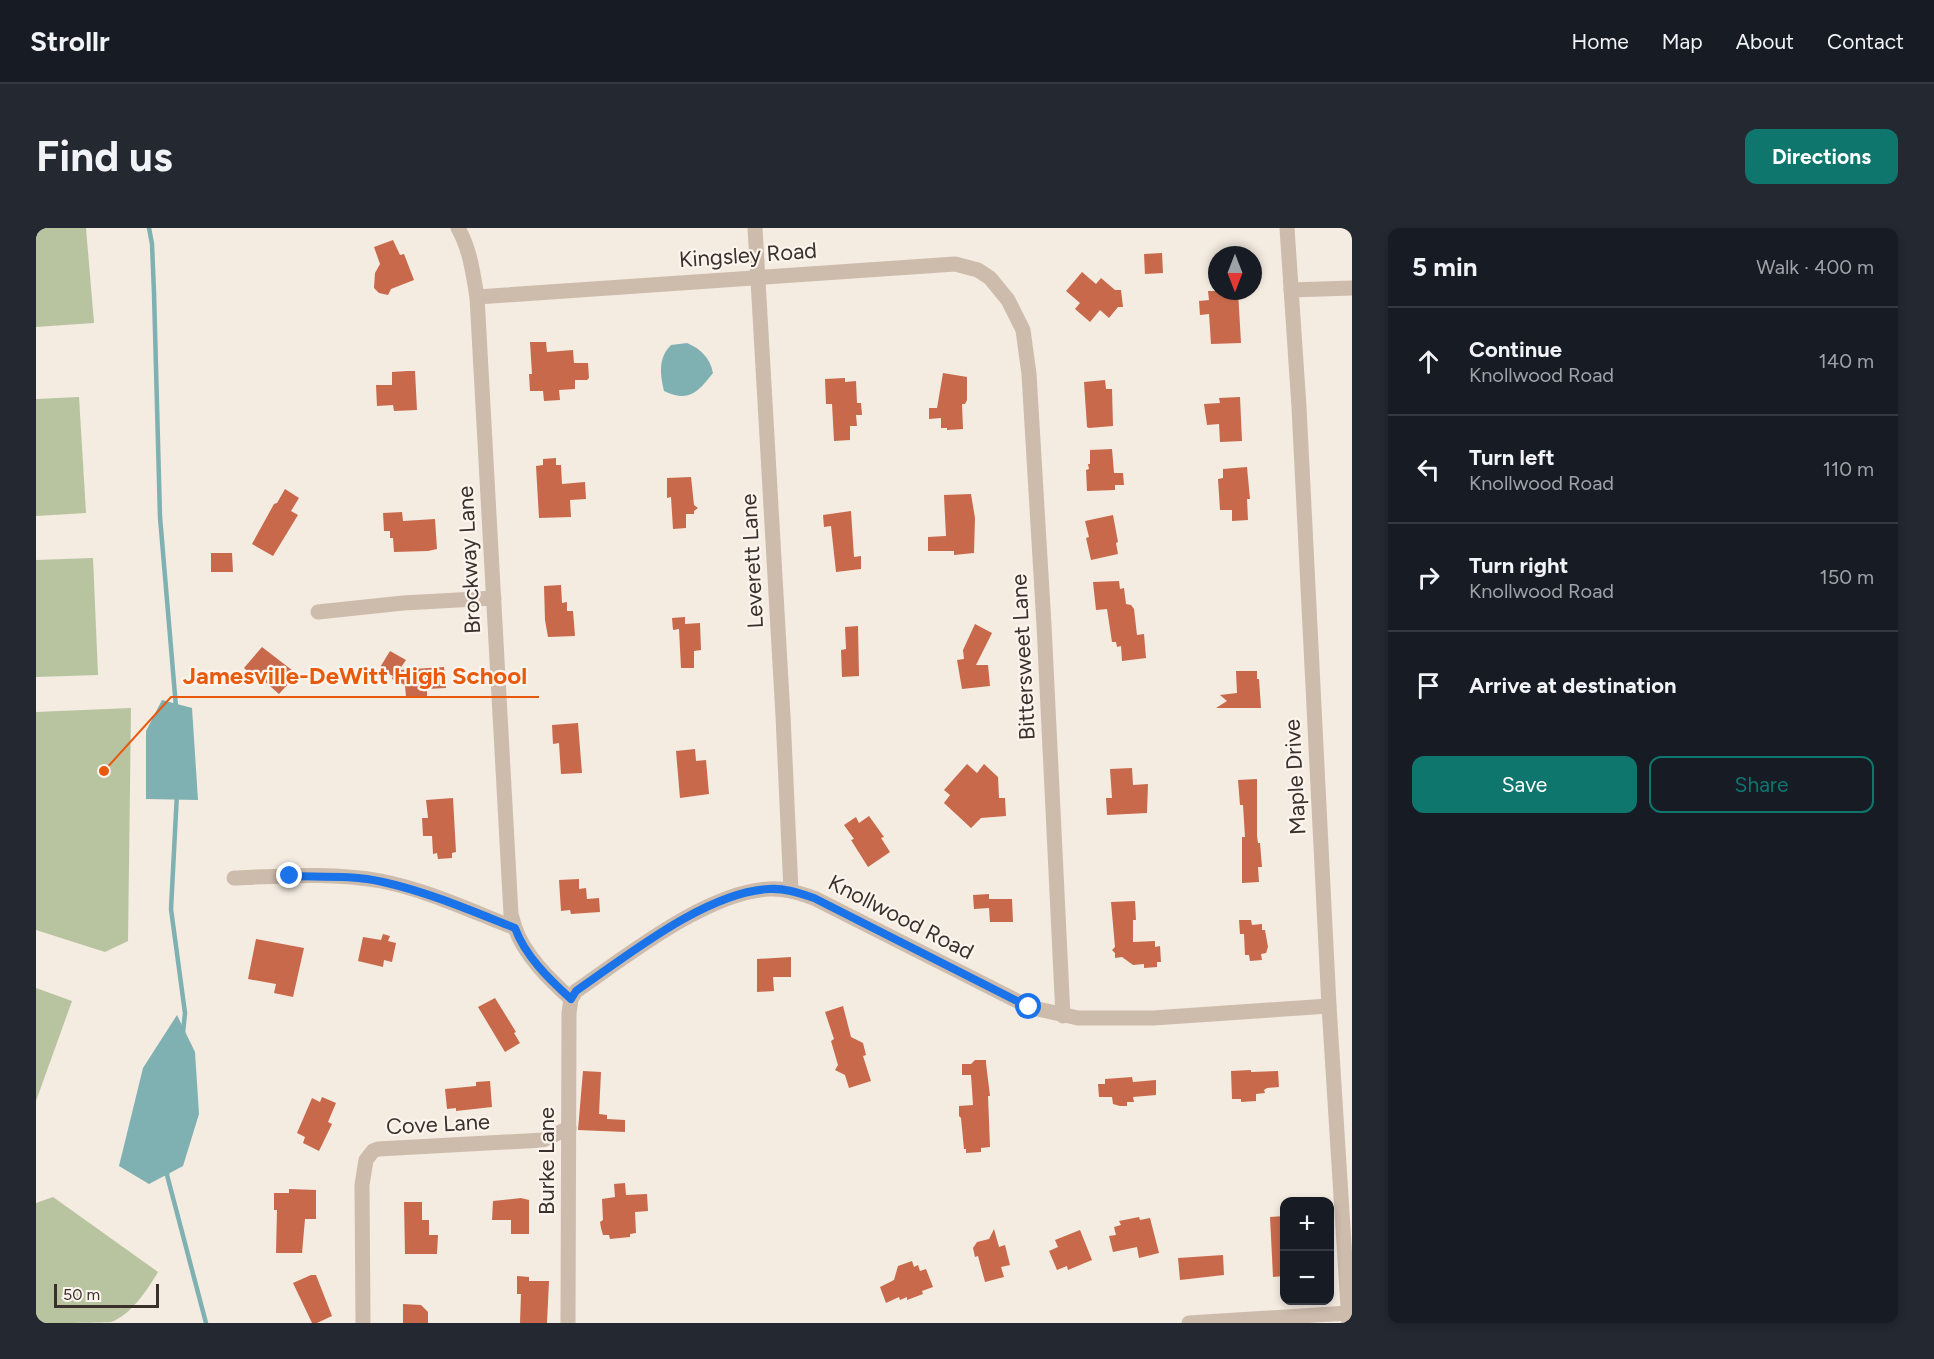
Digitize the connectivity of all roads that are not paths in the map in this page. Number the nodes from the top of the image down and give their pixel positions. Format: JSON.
{"nodes":[{"id":1,"x":458,"y":228,"type":"edge"},
{"id":2,"x":755,"y":228,"type":"edge"},
{"id":3,"x":1287,"y":228,"type":"edge"},
{"id":4,"x":758,"y":278,"type":"junction"},
{"id":5,"x":1352,"y":288,"type":"edge"},
{"id":6,"x":1291,"y":290,"type":"junction"},
{"id":7,"x":477,"y":297,"type":"junction"},
{"id":8,"x":1008,"y":300,"type":"joint"},
{"id":9,"x":494,"y":598,"type":"junction"},
{"id":10,"x":318,"y":612,"type":"dead end"},
{"id":11,"x":234,"y":878,"type":"dead end"},
{"id":12,"x":791,"y":891,"type":"junction"},
{"id":13,"x":515,"y":928,"type":"junction"},
{"id":14,"x":571,"y":999,"type":"junction"},
{"id":15,"x":1329,"y":1006,"type":"junction"},
{"id":16,"x":1063,"y":1016,"type":"junction"},
{"id":17,"x":569,"y":1128,"type":"junction"},
{"id":18,"x":1347,"y":1214,"type":"edge"},
{"id":19,"x":1348,"y":1318,"type":"edge"},
{"id":20,"x":363,"y":1323,"type":"edge"},
{"id":21,"x":568,"y":1323,"type":"edge"},
{"id":22,"x":1189,"y":1323,"type":"edge"}],
"edges":[{"from":1,"to":7,"type":"street","name":"Brockway Lane"},
{"from":2,"to":4,"type":"street","name":"Leverett Lane"},
{"from":3,"to":6,"type":"street","name":"Maple Drive"},
{"from":4,"to":7,"type":"street","name":"Kingsley Road"},
{"from":4,"to":8,"type":"street","name":"Kingsley Road"},
{"from":4,"to":12,"type":"street","name":"Leverett Lane"},
{"from":5,"to":6,"type":"street"},
{"from":6,"to":15,"type":"street","name":"Maple Drive"},
{"from":7,"to":9,"type":"street","name":"Brockway Lane"},
{"from":8,"to":16,"type":"street","name":"Bittersweet Lane"},
{"from":9,"to":10,"type":"street"},
{"from":9,"to":13,"type":"street","name":"Brockway Lane"},
{"from":11,"to":13,"type":"street"},
{"from":12,"to":14,"type":"street","name":"Knollwood Road"},
{"from":12,"to":16,"type":"street","name":"Knollwood Road"},
{"from":13,"to":14,"type":"street"},
{"from":14,"to":17,"type":"street","name":"Burke Lane"},
{"from":15,"to":16,"type":"street","name":"Knollwood Road"},
{"from":15,"to":18,"type":"street","name":"Maple Drive"},
{"from":17,"to":20,"type":"street","name":"Cove Lane"},
{"from":17,"to":21,"type":"street","name":"Burke Lane"},
{"from":18,"to":19,"type":"street","name":"Maple Drive"},
{"from":19,"to":22,"type":"street"}]}
